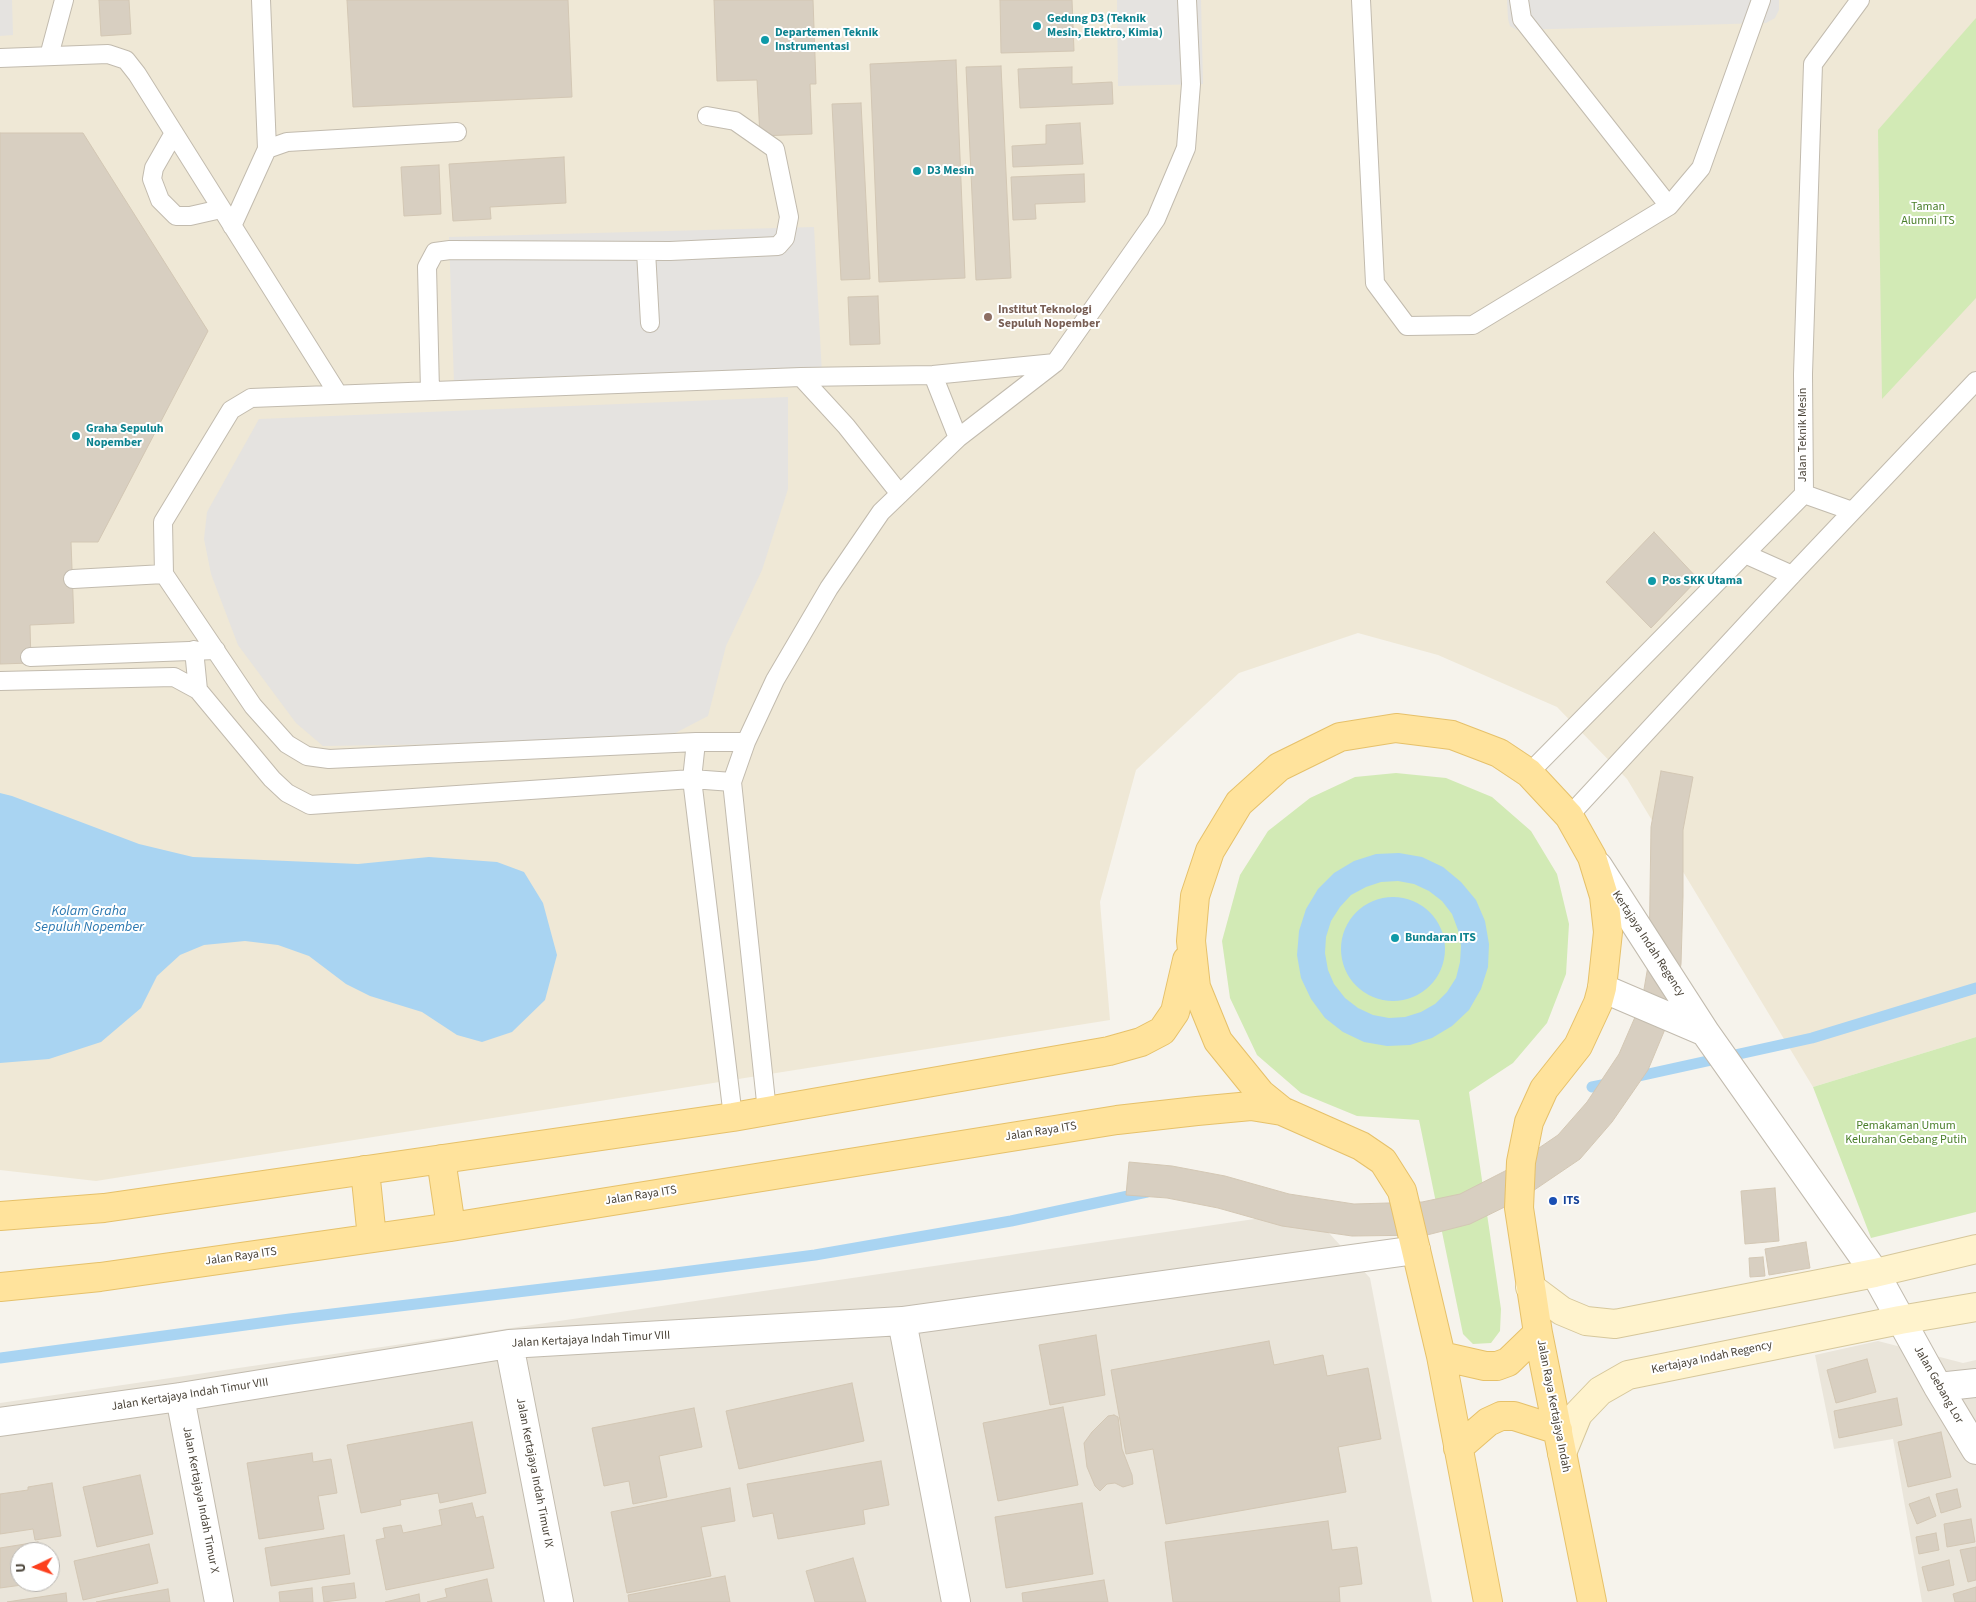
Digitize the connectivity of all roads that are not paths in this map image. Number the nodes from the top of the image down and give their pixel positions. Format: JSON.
{"nodes":[{"id":1,"x":64,"y":0,"type":"edge"},
{"id":2,"x":261,"y":0,"type":"edge"},
{"id":3,"x":1187,"y":0,"type":"edge"},
{"id":4,"x":1361,"y":0,"type":"edge"},
{"id":5,"x":1519,"y":0,"type":"edge"},
{"id":6,"x":1761,"y":0,"type":"edge"},
{"id":7,"x":1860,"y":0,"type":"edge"},
{"id":8,"x":49,"y":56,"type":"junction"},
{"id":9,"x":0,"y":58,"type":"edge"},
{"id":10,"x":707,"y":116,"type":"dead end"},
{"id":11,"x":457,"y":132,"type":"dead end"},
{"id":12,"x":174,"y":133,"type":"junction"},
{"id":13,"x":267,"y":150,"type":"junction"},
{"id":14,"x":1669,"y":206,"type":"junction"},
{"id":15,"x":221,"y":209,"type":"junction"},
{"id":16,"x":232,"y":226,"type":"junction"},
{"id":17,"x":646,"y":251,"type":"junction"},
{"id":18,"x":650,"y":323,"type":"dead end"},
{"id":19,"x":1055,"y":363,"type":"junction"},
{"id":20,"x":933,"y":375,"type":"junction"},
{"id":21,"x":801,"y":377,"type":"junction"},
{"id":22,"x":1976,"y":381,"type":"edge"},
{"id":23,"x":430,"y":391,"type":"junction"},
{"id":24,"x":338,"y":394,"type":"junction"},
{"id":25,"x":958,"y":438,"type":"junction"},
{"id":26,"x":900,"y":494,"type":"junction"},
{"id":27,"x":1804,"y":494,"type":"junction"},
{"id":28,"x":1852,"y":511,"type":"junction"},
{"id":29,"x":1744,"y":554,"type":"junction"},
{"id":30,"x":164,"y":574,"type":"junction"},
{"id":31,"x":1792,"y":575,"type":"junction"},
{"id":32,"x":73,"y":579,"type":"dead end"},
{"id":33,"x":194,"y":650,"type":"junction"},
{"id":34,"x":216,"y":650,"type":"junction"},
{"id":35,"x":30,"y":657,"type":"dead end"},
{"id":36,"x":0,"y":681,"type":"edge"},
{"id":37,"x":198,"y":690,"type":"junction"},
{"id":38,"x":696,"y":742,"type":"junction"},
{"id":39,"x":746,"y":742,"type":"junction"},
{"id":40,"x":1529,"y":774,"type":"junction"},
{"id":41,"x":692,"y":779,"type":"junction"},
{"id":42,"x":732,"y":782,"type":"junction"},
{"id":43,"x":1569,"y":816,"type":"junction"},
{"id":44,"x":1592,"y":857,"type":"junction"},
{"id":45,"x":1191,"y":941,"type":"junction"},
{"id":46,"x":1602,"y":988,"type":"junction"},
{"id":47,"x":1708,"y":1036,"type":"junction"},
{"id":48,"x":767,"y":1111,"type":"junction"},
{"id":49,"x":1282,"y":1112,"type":"junction"},
{"id":50,"x":733,"y":1117,"type":"junction"},
{"id":51,"x":441,"y":1159,"type":"junction"},
{"id":52,"x":365,"y":1170,"type":"junction"},
{"id":53,"x":0,"y":1216,"type":"edge"},
{"id":54,"x":451,"y":1227,"type":"junction"},
{"id":55,"x":372,"y":1238,"type":"junction"},
{"id":56,"x":1976,"y":1249,"type":"edge"},
{"id":57,"x":1416,"y":1250,"type":"junction"},
{"id":58,"x":1875,"y":1273,"type":"junction"},
{"id":59,"x":0,"y":1287,"type":"edge"},
{"id":60,"x":1530,"y":1287,"type":"junction"},
{"id":61,"x":1976,"y":1307,"type":"edge"},
{"id":62,"x":1900,"y":1320,"type":"junction"},
{"id":63,"x":902,"y":1321,"type":"junction"},
{"id":64,"x":1538,"y":1333,"type":"junction"},
{"id":65,"x":509,"y":1344,"type":"junction"},
{"id":66,"x":1441,"y":1356,"type":"junction"},
{"id":67,"x":1976,"y":1383,"type":"edge"},
{"id":68,"x":1938,"y":1387,"type":"junction"},
{"id":69,"x":180,"y":1398,"type":"junction"},
{"id":70,"x":0,"y":1422,"type":"edge"},
{"id":71,"x":1560,"y":1442,"type":"junction"},
{"id":72,"x":1458,"y":1448,"type":"junction"},
{"id":73,"x":1976,"y":1450,"type":"edge"},
{"id":74,"x":219,"y":1602,"type":"edge"},
{"id":75,"x":559,"y":1602,"type":"edge"},
{"id":76,"x":956,"y":1602,"type":"edge"},
{"id":77,"x":1488,"y":1602,"type":"edge"},
{"id":78,"x":1592,"y":1602,"type":"edge"}],
"edges":[{"from":1,"to":8,"type":"lane"},
{"from":2,"to":13,"type":"lane"},
{"from":3,"to":19,"type":"lane"},
{"from":4,"to":14,"type":"lane"},
{"from":5,"to":14,"type":"lane"},
{"from":6,"to":14,"type":"lane"},
{"from":7,"to":27,"type":"lane","name":"Jalan Teknik Mesin"},
{"from":8,"to":9,"type":"lane"},
{"from":8,"to":12,"type":"lane"},
{"from":10,"to":17,"type":"lane"},
{"from":11,"to":13,"type":"lane"},
{"from":12,"to":15,"type":"lane"},
{"from":12,"to":15,"type":"lane"},
{"from":13,"to":16,"type":"lane"},
{"from":15,"to":16,"type":"lane"},
{"from":16,"to":24,"type":"lane"},
{"from":17,"to":18,"type":"lane"},
{"from":17,"to":23,"type":"lane"},
{"from":19,"to":20,"type":"lane"},
{"from":19,"to":25,"type":"lane"},
{"from":20,"to":21,"type":"lane"},
{"from":20,"to":25,"type":"lane"},
{"from":21,"to":23,"type":"lane"},
{"from":21,"to":26,"type":"lane"},
{"from":22,"to":28,"type":"lane"},
{"from":23,"to":24,"type":"lane"},
{"from":24,"to":30,"type":"lane"},
{"from":25,"to":26,"type":"lane"},
{"from":26,"to":39,"type":"lane"},
{"from":27,"to":28,"type":"lane"},
{"from":27,"to":29,"type":"lane","name":"Jalan Teknik Mesin"},
{"from":28,"to":31,"type":"lane"},
{"from":29,"to":31,"type":"lane"},
{"from":29,"to":40,"type":"lane","name":"Jalan Teknik Mesin"},
{"from":30,"to":32,"type":"lane"},
{"from":30,"to":34,"type":"lane"},
{"from":31,"to":43,"type":"lane"},
{"from":33,"to":34,"type":"lane"},
{"from":33,"to":35,"type":"lane"},
{"from":33,"to":37,"type":"lane"},
{"from":34,"to":38,"type":"lane"},
{"from":36,"to":37,"type":"lane"},
{"from":37,"to":41,"type":"lane"},
{"from":38,"to":39,"type":"lane"},
{"from":38,"to":41,"type":"lane"},
{"from":39,"to":42,"type":"lane"},
{"from":40,"to":43,"type":"main road"},
{"from":40,"to":45,"type":"main road"},
{"from":41,"to":42,"type":"lane"},
{"from":41,"to":50,"type":"lane"},
{"from":42,"to":48,"type":"lane"},
{"from":43,"to":44,"type":"main road"},
{"from":44,"to":46,"type":"main road"},
{"from":44,"to":47,"type":"street","name":"Kertajaya Indah Regency"},
{"from":45,"to":48,"type":"main road"},
{"from":45,"to":49,"type":"main road"},
{"from":46,"to":47,"type":"street","name":"Kertajaya Indah Regency"},
{"from":46,"to":60,"type":"main road","name":"Jalan Raya Kertajaya Indah"},
{"from":47,"to":58,"type":"street","name":"Kertajaya Indah Regency"},
{"from":48,"to":50,"type":"main road"},
{"from":49,"to":54,"type":"main road","name":"Jalan Raya ITS"},
{"from":49,"to":57,"type":"main road"},
{"from":50,"to":51,"type":"main road"},
{"from":51,"to":52,"type":"main road"},
{"from":51,"to":54,"type":"main road"},
{"from":52,"to":53,"type":"main road"},
{"from":52,"to":55,"type":"main road"},
{"from":54,"to":55,"type":"main road","name":"Jalan Raya ITS"},
{"from":55,"to":59,"type":"main road","name":"Jalan Raya ITS"},
{"from":56,"to":58,"type":"street"},
{"from":57,"to":63,"type":"street","name":"Jalan Kertajaya Indah Timur VIII"},
{"from":57,"to":66,"type":"main road"},
{"from":58,"to":60,"type":"street"},
{"from":58,"to":62,"type":"street","name":"Kertajaya Indah Regency"},
{"from":60,"to":64,"type":"main road","name":"Jalan Raya Kertajaya Indah"},
{"from":61,"to":62,"type":"street","name":"Kertajaya Indah Regency"},
{"from":62,"to":68,"type":"street","name":"Jalan Gebang Lor"},
{"from":62,"to":71,"type":"street","name":"Kertajaya Indah Regency"},
{"from":63,"to":65,"type":"street","name":"Jalan Kertajaya Indah Timur VIII"},
{"from":63,"to":76,"type":"street"},
{"from":64,"to":66,"type":"main road"},
{"from":64,"to":71,"type":"main road","name":"Jalan Raya Kertajaya Indah"},
{"from":65,"to":69,"type":"street","name":"Jalan Kertajaya Indah Timur VIII"},
{"from":65,"to":75,"type":"street","name":"Jalan Kertajaya Indah Timur IX"},
{"from":66,"to":72,"type":"main road"},
{"from":67,"to":68,"type":"street"},
{"from":68,"to":73,"type":"street","name":"Jalan Gebang Lor"},
{"from":69,"to":70,"type":"street","name":"Jalan Kertajaya Indah Timur VIII"},
{"from":69,"to":74,"type":"street","name":"Jalan Kertajaya Indah Timur X"},
{"from":71,"to":72,"type":"main road"},
{"from":71,"to":78,"type":"main road","name":"Jalan Raya Kertajaya Indah"},
{"from":72,"to":77,"type":"main road"}]}
